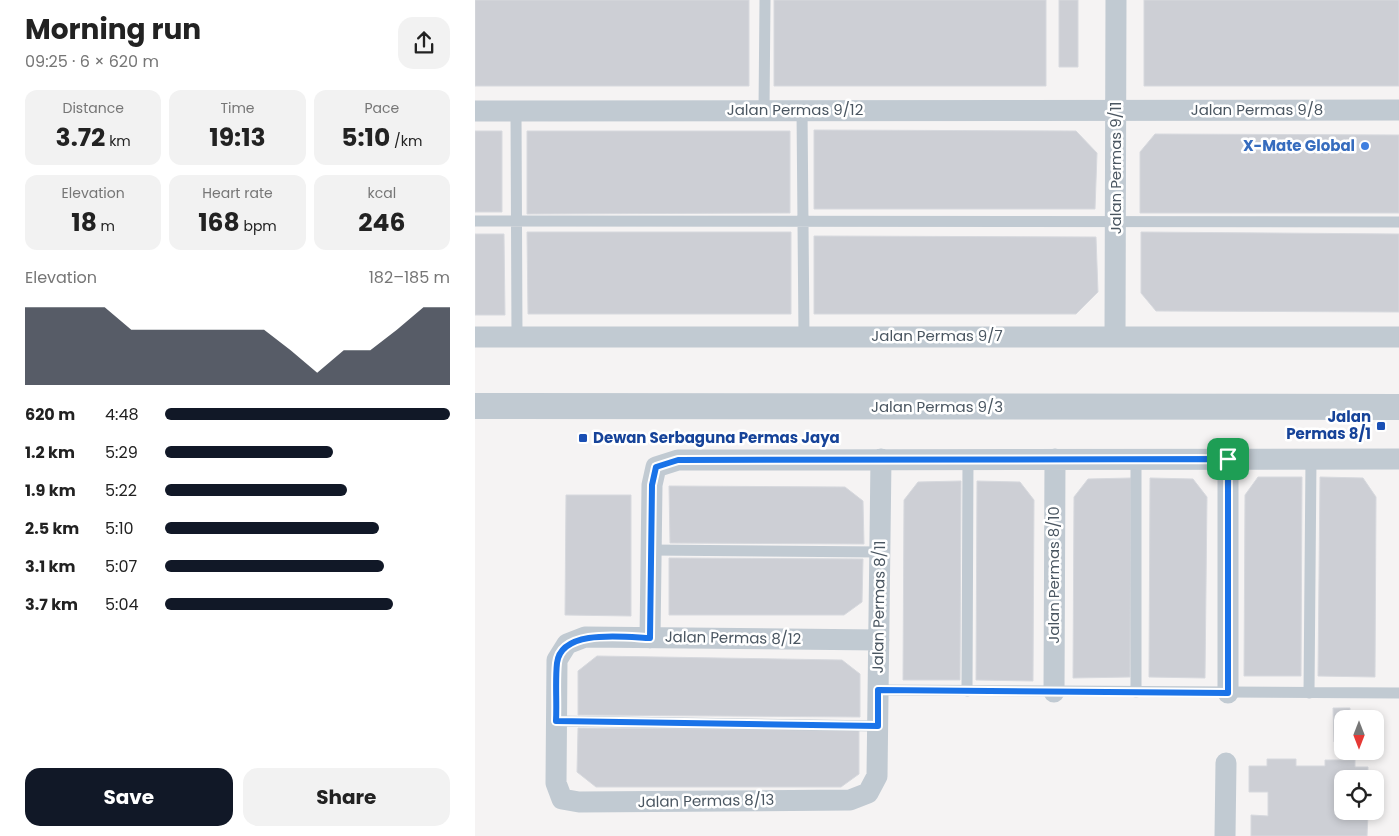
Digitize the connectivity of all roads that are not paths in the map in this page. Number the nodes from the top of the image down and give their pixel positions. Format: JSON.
{"nodes":[{"id":1,"x":765,"y":0,"type":"edge"},
{"id":2,"x":1116,"y":0,"type":"edge"},
{"id":3,"x":763,"y":110,"type":"junction"},
{"id":4,"x":802,"y":110,"type":"junction"},
{"id":5,"x":1116,"y":110,"type":"junction"},
{"id":6,"x":1399,"y":110,"type":"edge"},
{"id":7,"x":475,"y":111,"type":"edge"},
{"id":8,"x":516,"y":111,"type":"junction"},
{"id":9,"x":475,"y":221,"type":"edge"},
{"id":10,"x":516,"y":221,"type":"junction"},
{"id":11,"x":803,"y":221,"type":"junction"},
{"id":12,"x":1115,"y":222,"type":"junction"},
{"id":13,"x":1399,"y":222,"type":"edge"},
{"id":14,"x":803,"y":336,"type":"junction"},
{"id":15,"x":1115,"y":336,"type":"junction"},
{"id":16,"x":475,"y":337,"type":"edge"},
{"id":17,"x":517,"y":337,"type":"junction"},
{"id":18,"x":1399,"y":337,"type":"edge"},
{"id":19,"x":475,"y":406,"type":"edge"},
{"id":20,"x":1399,"y":408,"type":"edge"},
{"id":21,"x":881,"y":459,"type":"junction"},
{"id":22,"x":968,"y":459,"type":"junction"},
{"id":23,"x":1055,"y":459,"type":"junction"},
{"id":24,"x":1136,"y":459,"type":"junction"},
{"id":25,"x":1228,"y":459,"type":"junction"},
{"id":26,"x":1311,"y":459,"type":"junction"},
{"id":27,"x":1399,"y":459,"type":"edge"},
{"id":28,"x":651,"y":550,"type":"junction"},
{"id":29,"x":880,"y":552,"type":"junction"},
{"id":30,"x":650,"y":638,"type":"junction"},
{"id":31,"x":879,"y":640,"type":"junction"},
{"id":32,"x":878,"y":690,"type":"junction"},
{"id":33,"x":967,"y":691,"type":"junction"},
{"id":34,"x":1054,"y":692,"type":"junction"},
{"id":35,"x":1136,"y":692,"type":"junction"},
{"id":36,"x":1228,"y":693,"type":"junction"},
{"id":37,"x":1309,"y":693,"type":"junction"},
{"id":38,"x":1399,"y":693,"type":"edge"},
{"id":39,"x":556,"y":721,"type":"junction"},
{"id":40,"x":878,"y":726,"type":"junction"},
{"id":41,"x":1226,"y":763,"type":"dead end"},
{"id":42,"x":562,"y":799,"type":"joint"},
{"id":43,"x":849,"y":800,"type":"joint"},
{"id":44,"x":1225,"y":836,"type":"edge"}],
"edges":[{"from":1,"to":3,"type":"lane"},
{"from":2,"to":5,"type":"street","name":"Jalan Permas 9/11"},
{"from":3,"to":4,"type":"street","name":"Jalan Permas 9/12"},
{"from":3,"to":8,"type":"street","name":"Jalan Permas 9/12"},
{"from":4,"to":5,"type":"street","name":"Jalan Permas 9/12"},
{"from":4,"to":11,"type":"lane"},
{"from":5,"to":6,"type":"street","name":"Jalan Permas 9/8"},
{"from":5,"to":12,"type":"street","name":"Jalan Permas 9/11"},
{"from":7,"to":8,"type":"street","name":"Jalan Permas 9/12"},
{"from":8,"to":10,"type":"lane"},
{"from":9,"to":10,"type":"lane"},
{"from":10,"to":11,"type":"lane"},
{"from":10,"to":17,"type":"lane"},
{"from":11,"to":12,"type":"lane"},
{"from":11,"to":14,"type":"lane"},
{"from":12,"to":13,"type":"lane"},
{"from":12,"to":15,"type":"street","name":"Jalan Permas 9/11"},
{"from":14,"to":15,"type":"street","name":"Jalan Permas 9/7"},
{"from":14,"to":17,"type":"street","name":"Jalan Permas 9/7"},
{"from":15,"to":18,"type":"street","name":"Jalan Permas 9/7"},
{"from":16,"to":17,"type":"street","name":"Jalan Permas 9/7"},
{"from":19,"to":20,"type":"street","name":"Jalan Permas 9/3"},
{"from":21,"to":22,"type":"street"},
{"from":21,"to":28,"type":"street"},
{"from":21,"to":29,"type":"street","name":"Jalan Permas 8/11"},
{"from":22,"to":23,"type":"street"},
{"from":22,"to":33,"type":"lane"},
{"from":23,"to":24,"type":"street"},
{"from":23,"to":34,"type":"street","name":"Jalan Permas 8/10"},
{"from":24,"to":25,"type":"street"},
{"from":24,"to":35,"type":"lane"},
{"from":25,"to":26,"type":"street"},
{"from":25,"to":36,"type":"street"},
{"from":26,"to":27,"type":"street"},
{"from":26,"to":37,"type":"lane"},
{"from":28,"to":29,"type":"lane"},
{"from":28,"to":30,"type":"street"},
{"from":29,"to":31,"type":"street","name":"Jalan Permas 8/11"},
{"from":30,"to":31,"type":"street","name":"Jalan Permas 8/12"},
{"from":30,"to":39,"type":"street","name":"Jalan Permas 8/12"},
{"from":31,"to":32,"type":"street","name":"Jalan Permas 8/11"},
{"from":32,"to":33,"type":"lane"},
{"from":32,"to":40,"type":"street","name":"Jalan Permas 8/11"},
{"from":33,"to":34,"type":"lane"},
{"from":34,"to":35,"type":"lane"},
{"from":35,"to":36,"type":"lane"},
{"from":36,"to":37,"type":"lane"},
{"from":37,"to":38,"type":"lane"},
{"from":39,"to":40,"type":"lane"},
{"from":39,"to":42,"type":"street","name":"Jalan Permas 8/12"},
{"from":40,"to":43,"type":"street","name":"Jalan Permas 8/11"},
{"from":41,"to":44,"type":"street"},
{"from":42,"to":43,"type":"street","name":"Jalan Permas 8/13"}]}
